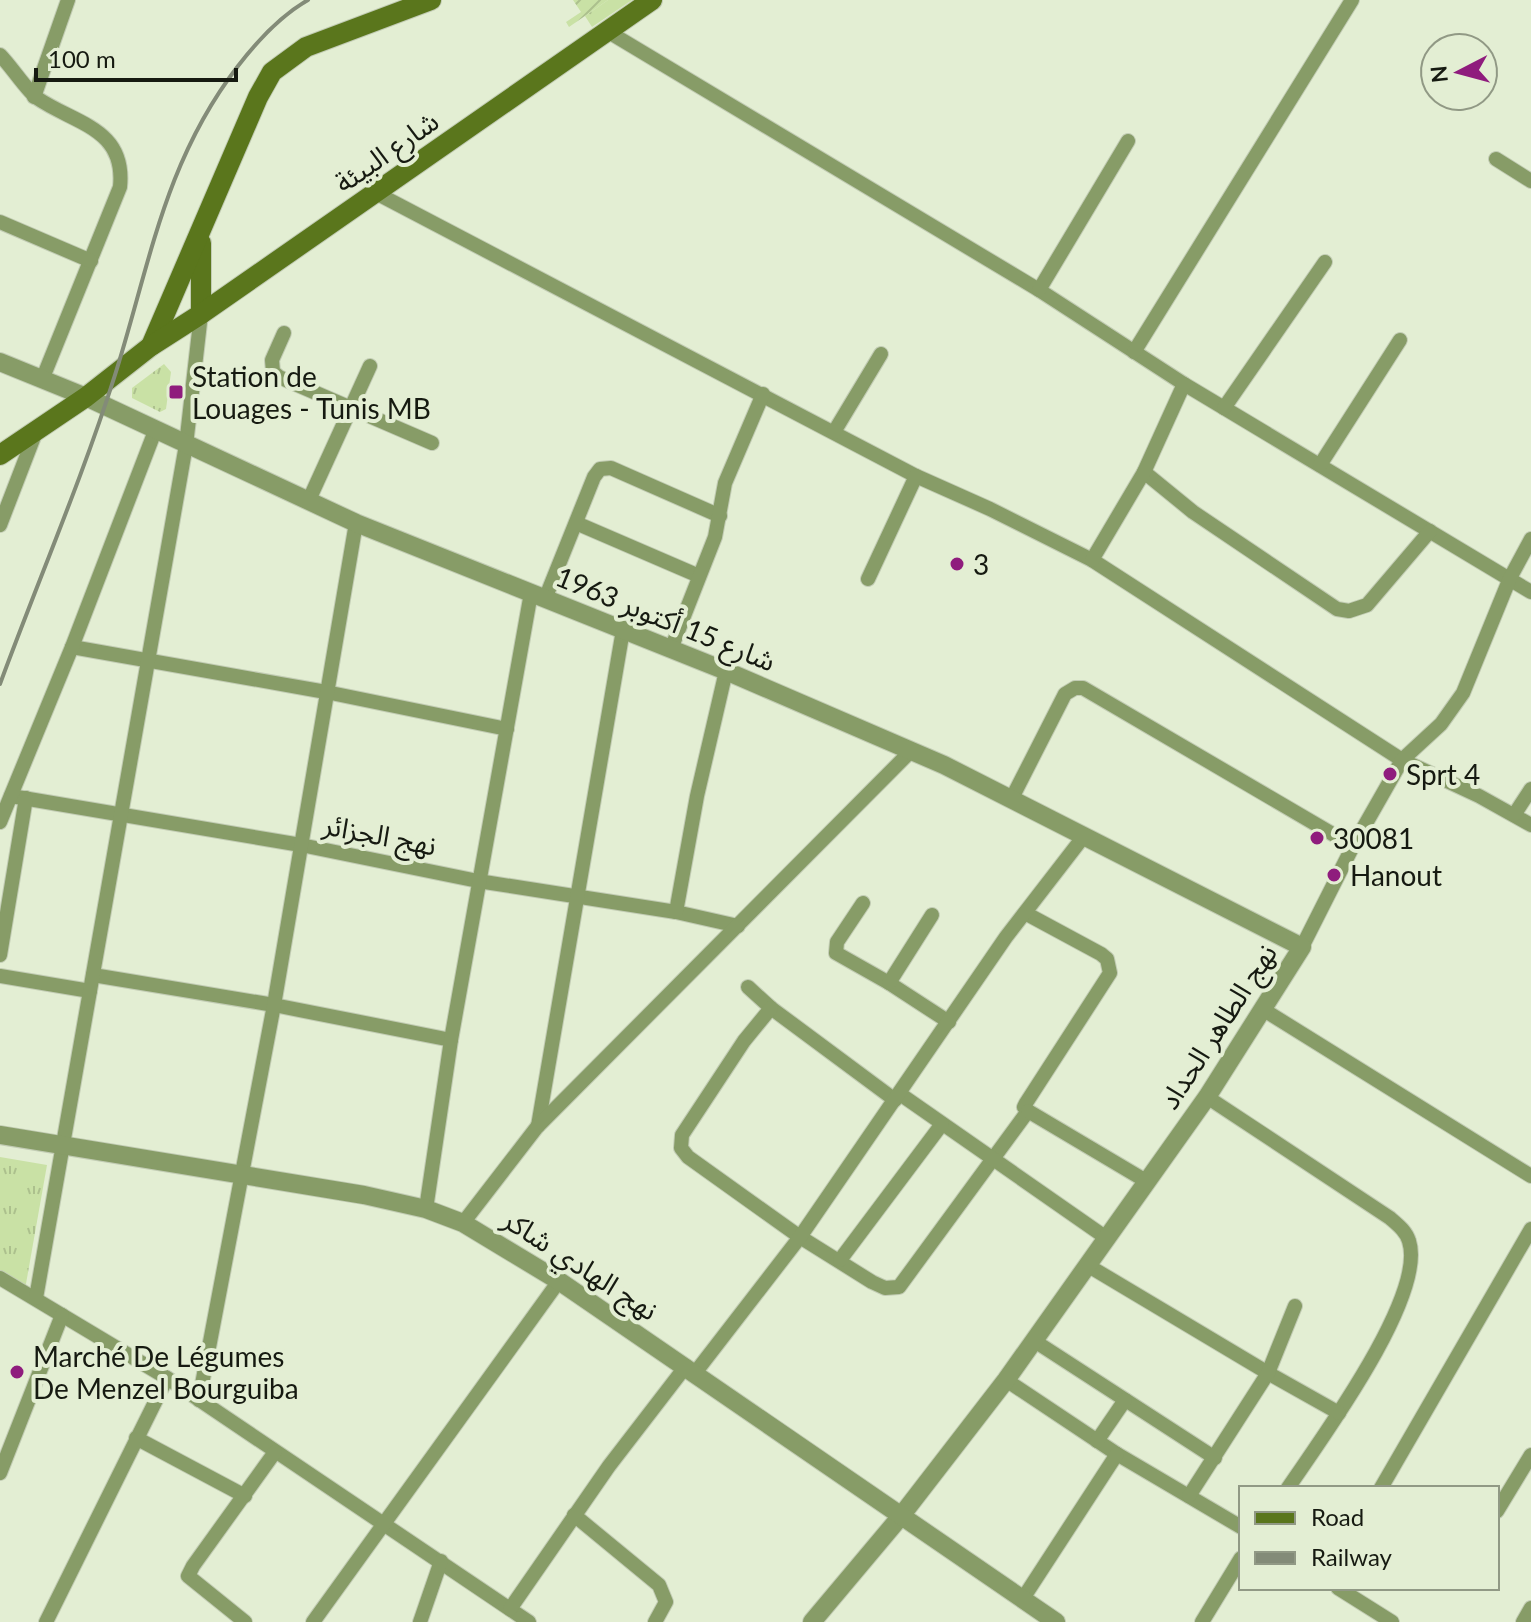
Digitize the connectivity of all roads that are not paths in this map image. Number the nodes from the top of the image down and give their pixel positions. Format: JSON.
{"nodes":[{"id":1,"x":68,"y":0,"type":"edge"},
{"id":2,"x":431,"y":0,"type":"edge"},
{"id":3,"x":652,"y":0,"type":"edge"},
{"id":4,"x":1352,"y":0,"type":"edge"},
{"id":5,"x":607,"y":31,"type":"junction"},
{"id":6,"x":0,"y":55,"type":"edge"},
{"id":7,"x":34,"y":97,"type":"junction"},
{"id":8,"x":1128,"y":141,"type":"dead end"},
{"id":9,"x":1496,"y":159,"type":"dead end"},
{"id":10,"x":1531,"y":181,"type":"edge"},
{"id":11,"x":376,"y":193,"type":"junction"},
{"id":12,"x":0,"y":222,"type":"edge"},
{"id":13,"x":202,"y":227,"type":"junction"},
{"id":14,"x":91,"y":261,"type":"junction"},
{"id":15,"x":1325,"y":262,"type":"dead end"},
{"id":16,"x":1039,"y":290,"type":"junction"},
{"id":17,"x":201,"y":314,"type":"junction"},
{"id":18,"x":284,"y":333,"type":"dead end"},
{"id":19,"x":1400,"y":340,"type":"dead end"},
{"id":20,"x":151,"y":346,"type":"junction"},
{"id":21,"x":1134,"y":352,"type":"junction"},
{"id":22,"x":881,"y":354,"type":"dead end"},
{"id":23,"x":0,"y":362,"type":"edge"},
{"id":24,"x":370,"y":366,"type":"dead end"},
{"id":25,"x":42,"y":380,"type":"junction"},
{"id":26,"x":1184,"y":384,"type":"junction"},
{"id":27,"x":763,"y":394,"type":"junction"},
{"id":28,"x":86,"y":397,"type":"junction"},
{"id":29,"x":351,"y":407,"type":"junction"},
{"id":30,"x":1224,"y":408,"type":"junction"},
{"id":31,"x":37,"y":429,"type":"junction"},
{"id":32,"x":155,"y":431,"type":"junction"},
{"id":33,"x":834,"y":432,"type":"junction"},
{"id":34,"x":432,"y":443,"type":"dead end"},
{"id":35,"x":186,"y":445,"type":"junction"},
{"id":36,"x":0,"y":455,"type":"edge"},
{"id":37,"x":1320,"y":465,"type":"junction"},
{"id":38,"x":1144,"y":472,"type":"junction"},
{"id":39,"x":916,"y":476,"type":"junction"},
{"id":40,"x":308,"y":502,"type":"junction"},
{"id":41,"x":720,"y":516,"type":"junction"},
{"id":42,"x":356,"y":523,"type":"junction"},
{"id":43,"x":576,"y":523,"type":"junction"},
{"id":44,"x":0,"y":525,"type":"edge"},
{"id":45,"x":1430,"y":531,"type":"junction"},
{"id":46,"x":1531,"y":539,"type":"edge"},
{"id":47,"x":1092,"y":560,"type":"junction"},
{"id":48,"x":699,"y":576,"type":"junction"},
{"id":49,"x":1510,"y":578,"type":"junction"},
{"id":50,"x":868,"y":579,"type":"dead end"},
{"id":51,"x":1531,"y":592,"type":"edge"},
{"id":52,"x":538,"y":596,"type":"junction"},
{"id":53,"x":623,"y":630,"type":"junction"},
{"id":54,"x":72,"y":647,"type":"junction"},
{"id":55,"x":671,"y":649,"type":"junction"},
{"id":56,"x":148,"y":660,"type":"junction"},
{"id":57,"x":726,"y":671,"type":"junction"},
{"id":58,"x":326,"y":692,"type":"junction"},
{"id":59,"x":507,"y":729,"type":"junction"},
{"id":60,"x":911,"y":751,"type":"junction"},
{"id":61,"x":1402,"y":760,"type":"junction"},
{"id":62,"x":1531,"y":789,"type":"edge"},
{"id":63,"x":18,"y":797,"type":"junction"},
{"id":64,"x":1012,"y":798,"type":"junction"},
{"id":65,"x":121,"y":815,"type":"junction"},
{"id":66,"x":1514,"y":815,"type":"junction"},
{"id":67,"x":0,"y":822,"type":"edge"},
{"id":68,"x":1531,"y":825,"type":"edge"},
{"id":69,"x":1084,"y":836,"type":"junction"},
{"id":70,"x":301,"y":845,"type":"junction"},
{"id":71,"x":1353,"y":846,"type":"junction"},
{"id":72,"x":478,"y":881,"type":"junction"},
{"id":73,"x":578,"y":895,"type":"junction"},
{"id":74,"x":863,"y":903,"type":"dead end"},
{"id":75,"x":676,"y":912,"type":"junction"},
{"id":76,"x":1025,"y":913,"type":"junction"},
{"id":77,"x":932,"y":915,"type":"dead end"},
{"id":78,"x":738,"y":926,"type":"junction"},
{"id":79,"x":1302,"y":947,"type":"junction"},
{"id":80,"x":0,"y":955,"type":"edge"},
{"id":81,"x":93,"y":975,"type":"junction"},
{"id":82,"x":0,"y":976,"type":"edge"},
{"id":83,"x":889,"y":983,"type":"junction"},
{"id":84,"x":748,"y":987,"type":"dead end"},
{"id":85,"x":90,"y":991,"type":"junction"},
{"id":86,"x":274,"y":1005,"type":"junction"},
{"id":87,"x":771,"y":1008,"type":"junction"},
{"id":88,"x":1264,"y":1010,"type":"junction"},
{"id":89,"x":949,"y":1022,"type":"junction"},
{"id":90,"x":451,"y":1040,"type":"junction"},
{"id":91,"x":898,"y":1097,"type":"junction"},
{"id":92,"x":1207,"y":1097,"type":"junction"},
{"id":93,"x":1028,"y":1111,"type":"junction"},
{"id":94,"x":942,"y":1124,"type":"junction"},
{"id":95,"x":537,"y":1127,"type":"junction"},
{"id":96,"x":0,"y":1135,"type":"edge"},
{"id":97,"x":63,"y":1147,"type":"junction"},
{"id":98,"x":993,"y":1158,"type":"junction"},
{"id":99,"x":244,"y":1174,"type":"junction"},
{"id":100,"x":1531,"y":1176,"type":"edge"},
{"id":101,"x":1146,"y":1181,"type":"junction"},
{"id":102,"x":426,"y":1209,"type":"junction"},
{"id":103,"x":463,"y":1223,"type":"junction"},
{"id":104,"x":1531,"y":1229,"type":"edge"},
{"id":105,"x":800,"y":1237,"type":"junction"},
{"id":106,"x":1105,"y":1237,"type":"junction"},
{"id":107,"x":840,"y":1260,"type":"junction"},
{"id":108,"x":1087,"y":1265,"type":"junction"},
{"id":109,"x":0,"y":1278,"type":"edge"},
{"id":110,"x":559,"y":1281,"type":"junction"},
{"id":111,"x":36,"y":1298,"type":"junction"},
{"id":112,"x":1295,"y":1306,"type":"dead end"},
{"id":113,"x":62,"y":1315,"type":"junction"},
{"id":114,"x":1033,"y":1340,"type":"junction"},
{"id":115,"x":691,"y":1370,"type":"junction"},
{"id":116,"x":1268,"y":1373,"type":"junction"},
{"id":117,"x":167,"y":1378,"type":"junction"},
{"id":118,"x":1006,"y":1380,"type":"junction"},
{"id":119,"x":199,"y":1400,"type":"junction"},
{"id":120,"x":1125,"y":1400,"type":"junction"},
{"id":121,"x":1339,"y":1413,"type":"junction"},
{"id":122,"x":136,"y":1438,"type":"junction"},
{"id":123,"x":1097,"y":1441,"type":"junction"},
{"id":124,"x":275,"y":1452,"type":"junction"},
{"id":125,"x":1117,"y":1454,"type":"junction"},
{"id":126,"x":1531,"y":1455,"type":"edge"},
{"id":127,"x":1215,"y":1458,"type":"junction"},
{"id":128,"x":0,"y":1473,"type":"edge"},
{"id":129,"x":1289,"y":1486,"type":"edge"},
{"id":130,"x":1382,"y":1486,"type":"edge"},
{"id":131,"x":245,"y":1496,"type":"junction"},
{"id":132,"x":1189,"y":1496,"type":"junction"},
{"id":133,"x":1499,"y":1508,"type":"edge"},
{"id":134,"x":574,"y":1515,"type":"junction"},
{"id":135,"x":901,"y":1516,"type":"junction"},
{"id":136,"x":385,"y":1524,"type":"junction"},
{"id":137,"x":1239,"y":1526,"type":"edge"},
{"id":138,"x":441,"y":1561,"type":"junction"},
{"id":139,"x":1239,"y":1561,"type":"edge"},
{"id":140,"x":1341,"y":1590,"type":"edge"},
{"id":141,"x":1022,"y":1600,"type":"junction"},
{"id":142,"x":1531,"y":1608,"type":"edge"},
{"id":143,"x":510,"y":1609,"type":"junction"},
{"id":144,"x":822,"y":1619,"type":"edge"},
{"id":145,"x":46,"y":1622,"type":"edge"},
{"id":146,"x":245,"y":1622,"type":"edge"},
{"id":147,"x":313,"y":1622,"type":"edge"},
{"id":148,"x":420,"y":1622,"type":"edge"},
{"id":149,"x":529,"y":1622,"type":"edge"},
{"id":150,"x":655,"y":1622,"type":"edge"},
{"id":151,"x":1056,"y":1622,"type":"edge"},
{"id":152,"x":1202,"y":1622,"type":"edge"},
{"id":153,"x":1392,"y":1622,"type":"edge"},
{"id":154,"x":1523,"y":1622,"type":"edge"}],
"edges":[{"from":1,"to":7,"type":"street"},
{"from":2,"to":13,"type":"main road","name":"شارع البيئة"},
{"from":3,"to":5,"type":"main road","name":"شارع البيئة"},
{"from":4,"to":21,"type":"street"},
{"from":5,"to":11,"type":"main road","name":"شارع البيئة"},
{"from":5,"to":16,"type":"street"},
{"from":6,"to":7,"type":"street"},
{"from":7,"to":14,"type":"street"},
{"from":8,"to":16,"type":"street"},
{"from":9,"to":10,"type":"street"},
{"from":11,"to":17,"type":"main road","name":"شارع البيئة"},
{"from":11,"to":27,"type":"street"},
{"from":12,"to":14,"type":"street"},
{"from":13,"to":17,"type":"main road"},
{"from":13,"to":20,"type":"main road","name":"شارع البيئة"},
{"from":14,"to":25,"type":"street"},
{"from":15,"to":30,"type":"street"},
{"from":16,"to":21,"type":"street"},
{"from":17,"to":20,"type":"main road","name":"شارع البيئة"},
{"from":17,"to":35,"type":"street"},
{"from":18,"to":29,"type":"street"},
{"from":19,"to":37,"type":"street"},
{"from":20,"to":28,"type":"main road","name":"شارع البيئة"},
{"from":21,"to":26,"type":"street"},
{"from":22,"to":33,"type":"street"},
{"from":23,"to":25,"type":"street","name":"شارع 15 أكتوبر 1963"},
{"from":24,"to":29,"type":"street"},
{"from":25,"to":28,"type":"street","name":"شارع 15 أكتوبر 1963"},
{"from":26,"to":30,"type":"street"},
{"from":26,"to":38,"type":"street"},
{"from":27,"to":33,"type":"street"},
{"from":27,"to":41,"type":"street"},
{"from":28,"to":31,"type":"main road","name":"شارع البيئة"},
{"from":28,"to":32,"type":"street","name":"شارع 15 أكتوبر 1963"},
{"from":29,"to":34,"type":"street"},
{"from":29,"to":40,"type":"street"},
{"from":30,"to":37,"type":"street"},
{"from":31,"to":36,"type":"main road","name":"شارع البيئة"},
{"from":31,"to":44,"type":"street"},
{"from":32,"to":35,"type":"street","name":"شارع 15 أكتوبر 1963"},
{"from":32,"to":54,"type":"street"},
{"from":33,"to":39,"type":"street"},
{"from":35,"to":40,"type":"street","name":"شارع 15 أكتوبر 1963"},
{"from":35,"to":56,"type":"street"},
{"from":37,"to":45,"type":"street"},
{"from":38,"to":45,"type":"street"},
{"from":38,"to":47,"type":"street"},
{"from":39,"to":47,"type":"street"},
{"from":39,"to":50,"type":"street"},
{"from":40,"to":42,"type":"street","name":"شارع 15 أكتوبر 1963"},
{"from":41,"to":43,"type":"street"},
{"from":41,"to":48,"type":"street"},
{"from":42,"to":52,"type":"street","name":"شارع 15 أكتوبر 1963"},
{"from":42,"to":58,"type":"street"},
{"from":43,"to":48,"type":"street"},
{"from":43,"to":52,"type":"street"},
{"from":45,"to":49,"type":"street"},
{"from":46,"to":49,"type":"street","name":"نهج الطاهر الحداد"},
{"from":47,"to":61,"type":"street"},
{"from":48,"to":55,"type":"street"},
{"from":49,"to":51,"type":"street"},
{"from":49,"to":61,"type":"street","name":"نهج الطاهر الحداد"},
{"from":52,"to":53,"type":"street","name":"شارع 15 أكتوبر 1963"},
{"from":52,"to":59,"type":"street"},
{"from":53,"to":55,"type":"street","name":"شارع 15 أكتوبر 1963"},
{"from":53,"to":73,"type":"street"},
{"from":54,"to":56,"type":"street"},
{"from":54,"to":63,"type":"street"},
{"from":55,"to":57,"type":"street","name":"شارع 15 أكتوبر 1963"},
{"from":56,"to":58,"type":"street"},
{"from":56,"to":65,"type":"street"},
{"from":57,"to":60,"type":"street","name":"شارع 15 أكتوبر 1963"},
{"from":57,"to":75,"type":"street"},
{"from":58,"to":59,"type":"street"},
{"from":58,"to":70,"type":"street"},
{"from":59,"to":72,"type":"street"},
{"from":60,"to":64,"type":"street","name":"شارع 15 أكتوبر 1963"},
{"from":60,"to":78,"type":"street"},
{"from":61,"to":66,"type":"street"},
{"from":61,"to":71,"type":"street","name":"نهج الطاهر الحداد"},
{"from":62,"to":66,"type":"street"},
{"from":63,"to":65,"type":"street","name":"نهج الجزائر"},
{"from":63,"to":67,"type":"street"},
{"from":63,"to":80,"type":"street"},
{"from":64,"to":69,"type":"street","name":"شارع 15 أكتوبر 1963"},
{"from":64,"to":71,"type":"street"},
{"from":65,"to":70,"type":"street","name":"نهج الجزائر"},
{"from":65,"to":81,"type":"street"},
{"from":66,"to":68,"type":"street"},
{"from":69,"to":76,"type":"street"},
{"from":69,"to":79,"type":"street","name":"شارع 15 أكتوبر 1963"},
{"from":70,"to":72,"type":"street","name":"نهج الجزائر"},
{"from":70,"to":86,"type":"street"},
{"from":71,"to":79,"type":"street","name":"نهج الطاهر الحداد"},
{"from":72,"to":73,"type":"street","name":"نهج الجزائر"},
{"from":72,"to":90,"type":"street"},
{"from":73,"to":75,"type":"street","name":"نهج الجزائر"},
{"from":73,"to":95,"type":"street"},
{"from":74,"to":83,"type":"street"},
{"from":75,"to":78,"type":"street","name":"نهج الجزائر"},
{"from":76,"to":89,"type":"street"},
{"from":76,"to":93,"type":"street"},
{"from":77,"to":83,"type":"street"},
{"from":78,"to":95,"type":"street"},
{"from":79,"to":88,"type":"street","name":"نهج الطاهر الحداد"},
{"from":81,"to":85,"type":"street"},
{"from":81,"to":86,"type":"street"},
{"from":82,"to":85,"type":"street"},
{"from":83,"to":89,"type":"street"},
{"from":84,"to":87,"type":"street"},
{"from":85,"to":97,"type":"street"},
{"from":86,"to":90,"type":"street"},
{"from":86,"to":99,"type":"street"},
{"from":87,"to":91,"type":"street"},
{"from":87,"to":105,"type":"street"},
{"from":88,"to":92,"type":"street","name":"نهج الطاهر الحداد"},
{"from":88,"to":100,"type":"street"},
{"from":89,"to":91,"type":"street"},
{"from":90,"to":102,"type":"street"},
{"from":91,"to":94,"type":"street"},
{"from":91,"to":105,"type":"street"},
{"from":92,"to":101,"type":"street","name":"نهج الطاهر الحداد"},
{"from":92,"to":121,"type":"street"},
{"from":93,"to":98,"type":"street"},
{"from":93,"to":101,"type":"street"},
{"from":94,"to":98,"type":"street"},
{"from":94,"to":107,"type":"street"},
{"from":95,"to":103,"type":"street"},
{"from":96,"to":97,"type":"street","name":"نهج الهادي شاكر"},
{"from":97,"to":99,"type":"street","name":"نهج الهادي شاكر"},
{"from":97,"to":111,"type":"street"},
{"from":98,"to":106,"type":"street"},
{"from":98,"to":107,"type":"street"},
{"from":99,"to":102,"type":"street","name":"نهج الهادي شاكر"},
{"from":99,"to":119,"type":"street"},
{"from":101,"to":106,"type":"street","name":"نهج الطاهر الحداد"},
{"from":102,"to":103,"type":"street","name":"نهج الهادي شاكر"},
{"from":103,"to":110,"type":"street","name":"نهج الهادي شاكر"},
{"from":104,"to":130,"type":"street"},
{"from":105,"to":107,"type":"street"},
{"from":105,"to":115,"type":"street"},
{"from":106,"to":108,"type":"street","name":"نهج الطاهر الحداد"},
{"from":108,"to":114,"type":"street","name":"نهج الطاهر الحداد"},
{"from":108,"to":116,"type":"street"},
{"from":109,"to":111,"type":"street"},
{"from":110,"to":115,"type":"street","name":"نهج الهادي شاكر"},
{"from":110,"to":136,"type":"street"},
{"from":111,"to":113,"type":"street"},
{"from":112,"to":116,"type":"street"},
{"from":113,"to":117,"type":"street"},
{"from":113,"to":128,"type":"street"},
{"from":114,"to":118,"type":"street","name":"نهج الطاهر الحداد"},
{"from":114,"to":120,"type":"street"},
{"from":115,"to":134,"type":"street"},
{"from":115,"to":135,"type":"street","name":"نهج الهادي شاكر"},
{"from":116,"to":121,"type":"street"},
{"from":116,"to":127,"type":"street"},
{"from":117,"to":119,"type":"street"},
{"from":117,"to":122,"type":"street"},
{"from":118,"to":123,"type":"street"},
{"from":118,"to":135,"type":"street","name":"نهج الطاهر الحداد"},
{"from":119,"to":124,"type":"street"},
{"from":120,"to":123,"type":"street"},
{"from":120,"to":127,"type":"street"},
{"from":121,"to":129,"type":"street"},
{"from":122,"to":131,"type":"street"},
{"from":122,"to":145,"type":"street"},
{"from":123,"to":125,"type":"street"},
{"from":124,"to":131,"type":"street"},
{"from":124,"to":136,"type":"street"},
{"from":125,"to":132,"type":"street"},
{"from":125,"to":141,"type":"street"},
{"from":126,"to":133,"type":"street"},
{"from":127,"to":132,"type":"street"},
{"from":131,"to":146,"type":"street"},
{"from":132,"to":137,"type":"street"},
{"from":134,"to":143,"type":"street"},
{"from":134,"to":150,"type":"street"},
{"from":135,"to":141,"type":"street","name":"نهج الهادي شاكر"},
{"from":135,"to":144,"type":"street","name":"نهج الطاهر الحداد"},
{"from":136,"to":138,"type":"street"},
{"from":136,"to":147,"type":"street"},
{"from":138,"to":143,"type":"street"},
{"from":138,"to":148,"type":"street"},
{"from":139,"to":152,"type":"street"},
{"from":140,"to":153,"type":"street"},
{"from":141,"to":151,"type":"street","name":"نهج الهادي شاكر"},
{"from":142,"to":154,"type":"street"},
{"from":143,"to":149,"type":"street"}]}
